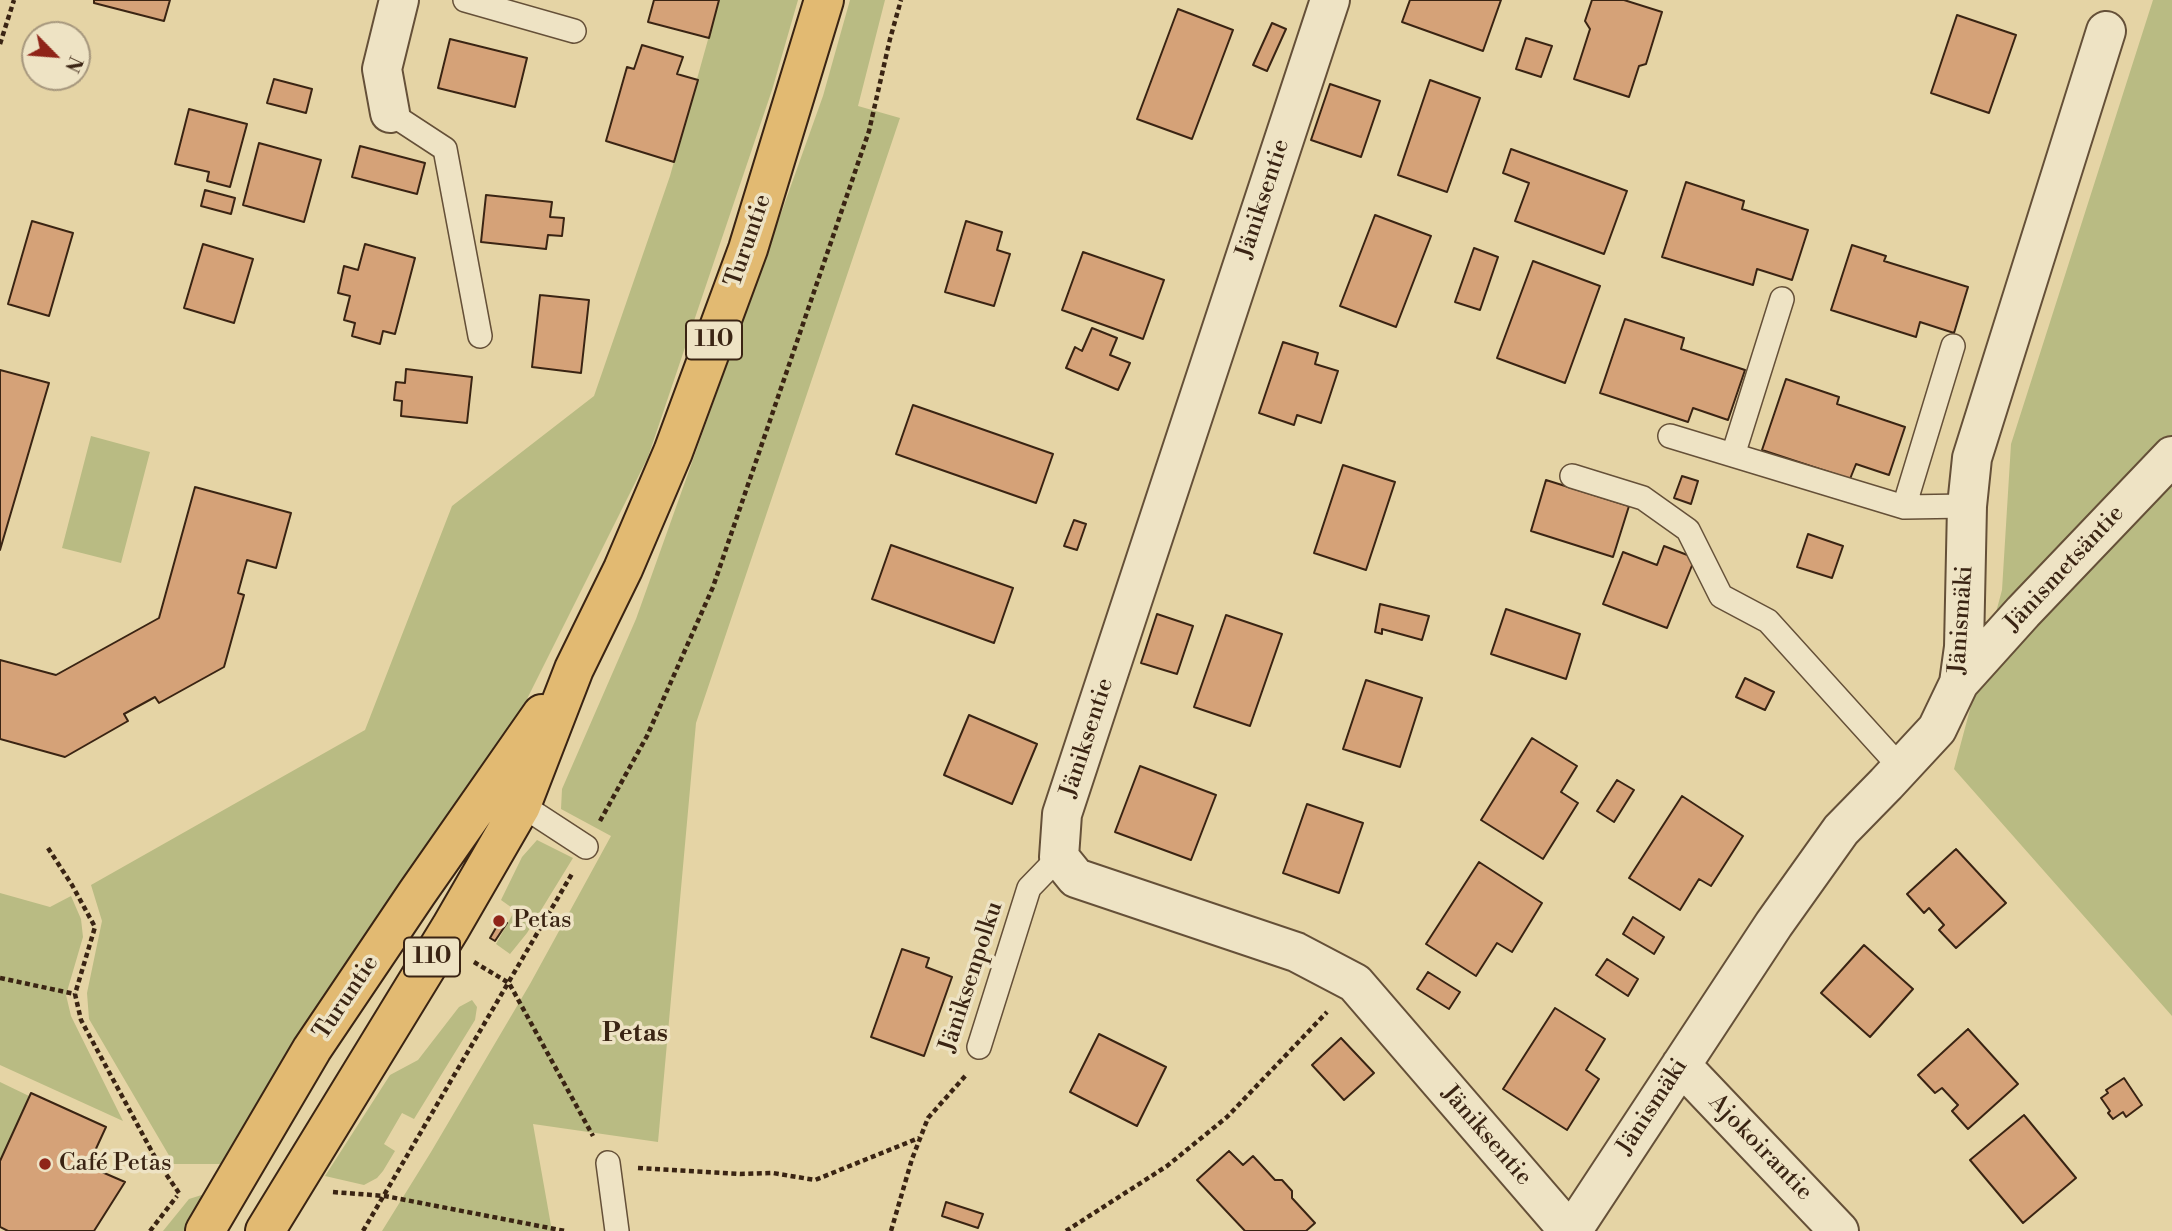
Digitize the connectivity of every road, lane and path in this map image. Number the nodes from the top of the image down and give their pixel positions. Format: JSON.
{"nodes":[{"id":1,"x":15,"y":0,"type":"edge"},
{"id":2,"x":399,"y":0,"type":"edge"},
{"id":3,"x":465,"y":0,"type":"edge"},
{"id":4,"x":824,"y":0,"type":"edge"},
{"id":5,"x":901,"y":0,"type":"edge"},
{"id":6,"x":1330,"y":0,"type":"edge"},
{"id":7,"x":574,"y":31,"type":"dead end"},
{"id":8,"x":2106,"y":31,"type":"dead end"},
{"id":9,"x":0,"y":44,"type":"edge"},
{"id":10,"x":390,"y":113,"type":"joint"},
{"id":11,"x":1782,"y":299,"type":"dead end"},
{"id":12,"x":480,"y":336,"type":"dead end"},
{"id":13,"x":1953,"y":346,"type":"dead end"},
{"id":14,"x":1670,"y":436,"type":"dead end"},
{"id":15,"x":1733,"y":455,"type":"junction"},
{"id":16,"x":2172,"y":456,"type":"edge"},
{"id":17,"x":1572,"y":476,"type":"dead end"},
{"id":18,"x":1967,"y":506,"type":"junction"},
{"id":19,"x":1904,"y":507,"type":"junction"},
{"id":20,"x":1959,"y":683,"type":"junction"},
{"id":21,"x":1901,"y":768,"type":"junction"},
{"id":22,"x":507,"y":794,"type":"junction"},
{"id":23,"x":586,"y":847,"type":"junction"},
{"id":24,"x":48,"y":848,"type":"dead end"},
{"id":25,"x":1059,"y":858,"type":"junction"},
{"id":26,"x":474,"y":962,"type":"dead end"},
{"id":27,"x":0,"y":978,"type":"edge"},
{"id":28,"x":509,"y":983,"type":"junction"},
{"id":29,"x":1355,"y":983,"type":"junction"},
{"id":30,"x":75,"y":993,"type":"junction"},
{"id":31,"x":979,"y":1047,"type":"joint"},
{"id":32,"x":1681,"y":1065,"type":"junction"},
{"id":33,"x":919,"y":1138,"type":"junction"},
{"id":34,"x":608,"y":1163,"type":"junction"},
{"id":35,"x":179,"y":1193,"type":"dead end"},
{"id":36,"x":385,"y":1196,"type":"junction"},
{"id":37,"x":205,"y":1231,"type":"edge"},
{"id":38,"x":265,"y":1231,"type":"edge"},
{"id":39,"x":363,"y":1231,"type":"edge"},
{"id":40,"x":565,"y":1231,"type":"edge"},
{"id":41,"x":617,"y":1231,"type":"edge"},
{"id":42,"x":891,"y":1231,"type":"edge"},
{"id":43,"x":1066,"y":1231,"type":"edge"},
{"id":44,"x":1570,"y":1231,"type":"edge"},
{"id":45,"x":1839,"y":1231,"type":"edge"}],
"edges":[{"from":1,"to":9,"type":"path"},
{"from":2,"to":10,"type":"street"},
{"from":3,"to":7,"type":"lane"},
{"from":4,"to":22,"type":"main road","name":"Turuntie","number":"110"},
{"from":5,"to":23,"type":"path"},
{"from":6,"to":25,"type":"street","name":"Jäniksentie"},
{"from":8,"to":18,"type":"street","name":"Jänismäki"},
{"from":10,"to":12,"type":"lane"},
{"from":11,"to":15,"type":"lane"},
{"from":13,"to":19,"type":"lane"},
{"from":14,"to":15,"type":"lane"},
{"from":15,"to":19,"type":"lane"},
{"from":16,"to":20,"type":"street","name":"Jänismetsäntie"},
{"from":17,"to":21,"type":"lane"},
{"from":18,"to":19,"type":"lane"},
{"from":18,"to":20,"type":"street","name":"Jänismäki"},
{"from":20,"to":21,"type":"street","name":"Jänismäki"},
{"from":21,"to":32,"type":"street","name":"Jänismäki"},
{"from":22,"to":23,"type":"lane"},
{"from":22,"to":37,"type":"main road","name":"Turuntie","number":"110"},
{"from":22,"to":38,"type":"main road","name":"Turuntie","number":"110"},
{"from":23,"to":28,"type":"path"},
{"from":24,"to":30,"type":"path"},
{"from":25,"to":29,"type":"street","name":"Jäniksentie"},
{"from":25,"to":31,"type":"lane","name":"Jäniksenpolku"},
{"from":26,"to":28,"type":"path"},
{"from":27,"to":30,"type":"path"},
{"from":28,"to":34,"type":"path"},
{"from":28,"to":36,"type":"path"},
{"from":29,"to":43,"type":"path"},
{"from":29,"to":44,"type":"street","name":"Jäniksentie"},
{"from":30,"to":35,"type":"path"},
{"from":31,"to":33,"type":"path","name":"Jäniksenpolku"},
{"from":32,"to":44,"type":"street","name":"Jänismäki"},
{"from":32,"to":45,"type":"street","name":"Ajokoirantie"},
{"from":33,"to":34,"type":"path"},
{"from":33,"to":42,"type":"path","name":"Jäniksenpolku"},
{"from":34,"to":41,"type":"lane"},
{"from":36,"to":39,"type":"path"},
{"from":36,"to":40,"type":"path"}]}
